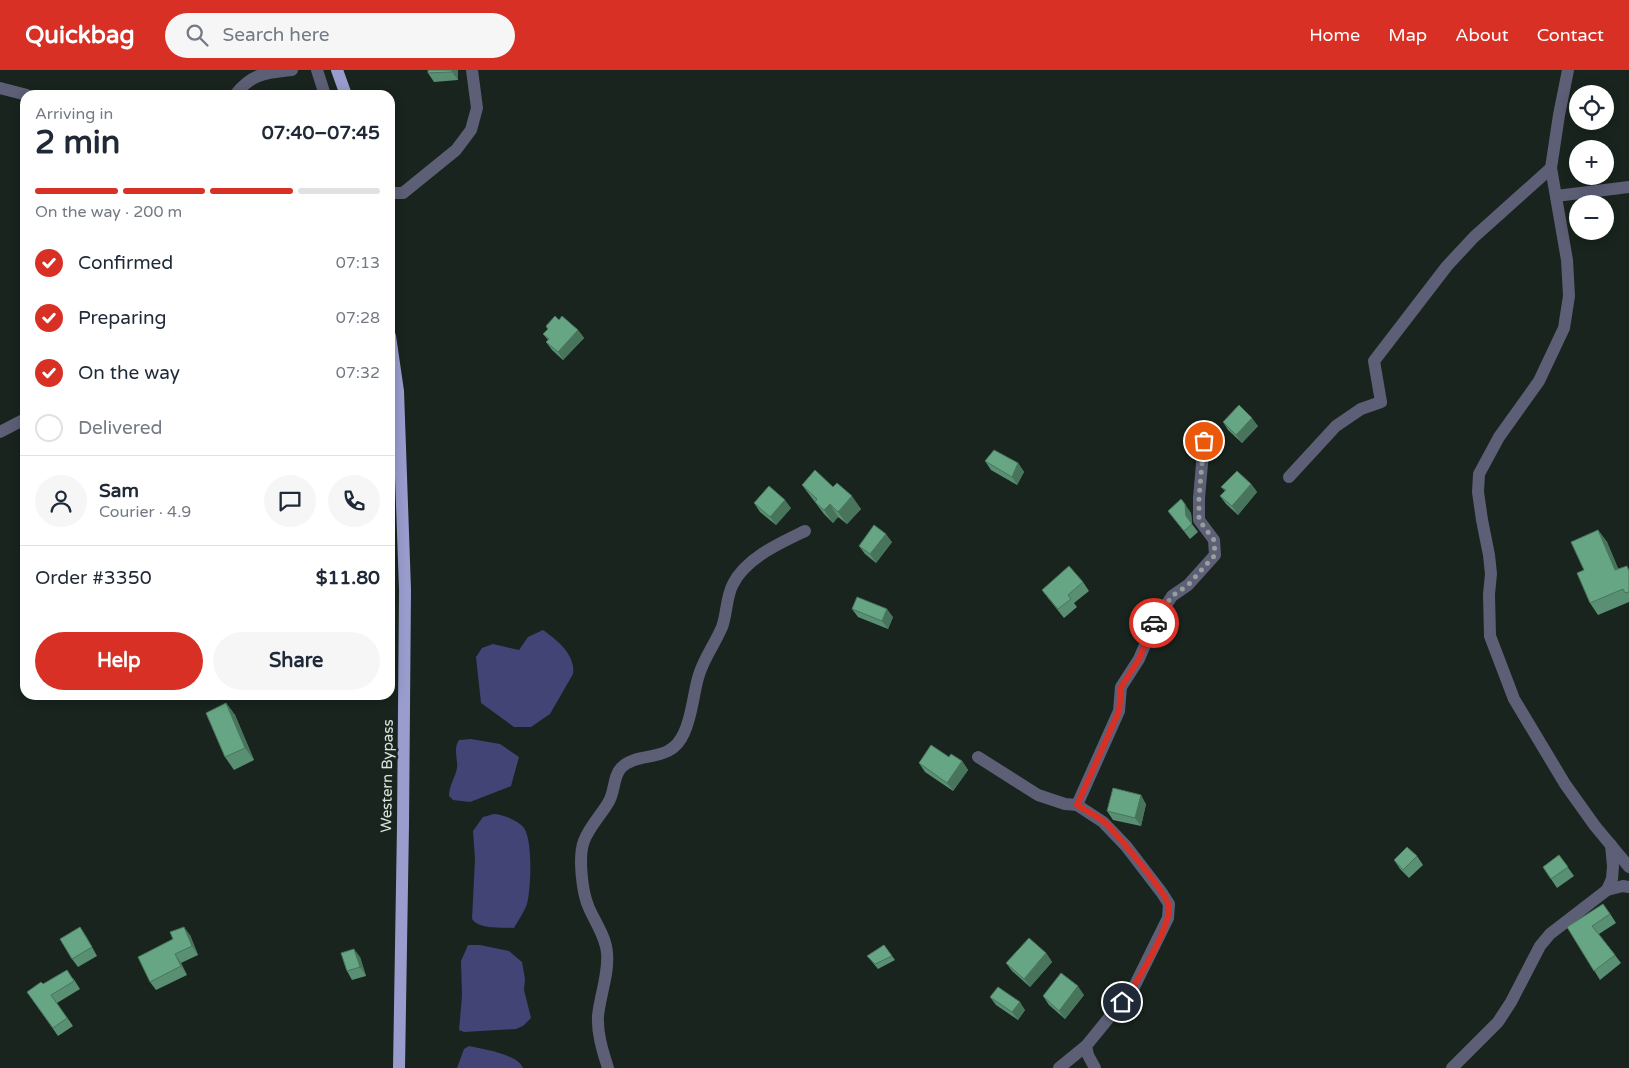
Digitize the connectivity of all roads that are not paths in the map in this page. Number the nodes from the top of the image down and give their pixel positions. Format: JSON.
{"nodes":[{"id":1,"x":292,"y":70,"type":"edge"},
{"id":2,"x":317,"y":70,"type":"edge"},
{"id":3,"x":337,"y":70,"type":"edge"},
{"id":4,"x":472,"y":70,"type":"edge"},
{"id":5,"x":1568,"y":70,"type":"edge"},
{"id":6,"x":0,"y":88,"type":"edge"},
{"id":7,"x":239,"y":90,"type":"edge"},
{"id":8,"x":323,"y":90,"type":"edge"},
{"id":9,"x":344,"y":90,"type":"edge"},
{"id":10,"x":20,"y":93,"type":"edge"},
{"id":11,"x":1551,"y":168,"type":"junction"},
{"id":12,"x":1629,"y":187,"type":"edge"},
{"id":13,"x":395,"y":193,"type":"edge"},
{"id":14,"x":1556,"y":196,"type":"junction"},
{"id":15,"x":395,"y":370,"type":"edge"},
{"id":16,"x":20,"y":421,"type":"edge"},
{"id":17,"x":0,"y":432,"type":"edge"},
{"id":18,"x":1204,"y":441,"type":"dead end"},
{"id":19,"x":1289,"y":477,"type":"dead end"},
{"id":20,"x":805,"y":531,"type":"dead end"},
{"id":21,"x":978,"y":757,"type":"dead end"},
{"id":22,"x":1077,"y":805,"type":"junction"},
{"id":23,"x":1611,"y":845,"type":"junction"},
{"id":24,"x":1629,"y":867,"type":"edge"},
{"id":25,"x":1629,"y":887,"type":"edge"},
{"id":26,"x":1607,"y":890,"type":"junction"},
{"id":27,"x":1086,"y":1046,"type":"junction"},
{"id":28,"x":399,"y":1068,"type":"edge"},
{"id":29,"x":608,"y":1068,"type":"edge"},
{"id":30,"x":1059,"y":1068,"type":"edge"},
{"id":31,"x":1095,"y":1068,"type":"edge"},
{"id":32,"x":1452,"y":1068,"type":"edge"}],
"edges":[{"from":1,"to":7,"type":"street"},
{"from":2,"to":8,"type":"street"},
{"from":3,"to":9,"type":"main road"},
{"from":4,"to":13,"type":"street"},
{"from":5,"to":11,"type":"street"},
{"from":6,"to":10,"type":"street"},
{"from":11,"to":14,"type":"street"},
{"from":11,"to":19,"type":"street"},
{"from":12,"to":14,"type":"street"},
{"from":14,"to":23,"type":"street"},
{"from":15,"to":28,"type":"main road","name":"Western Bypass"},
{"from":16,"to":17,"type":"street"},
{"from":18,"to":22,"type":"street"},
{"from":20,"to":29,"type":"street"},
{"from":21,"to":22,"type":"street"},
{"from":22,"to":27,"type":"street"},
{"from":23,"to":24,"type":"street"},
{"from":23,"to":26,"type":"street"},
{"from":25,"to":26,"type":"street"},
{"from":26,"to":32,"type":"street"},
{"from":27,"to":30,"type":"street"},
{"from":27,"to":31,"type":"street"}]}
